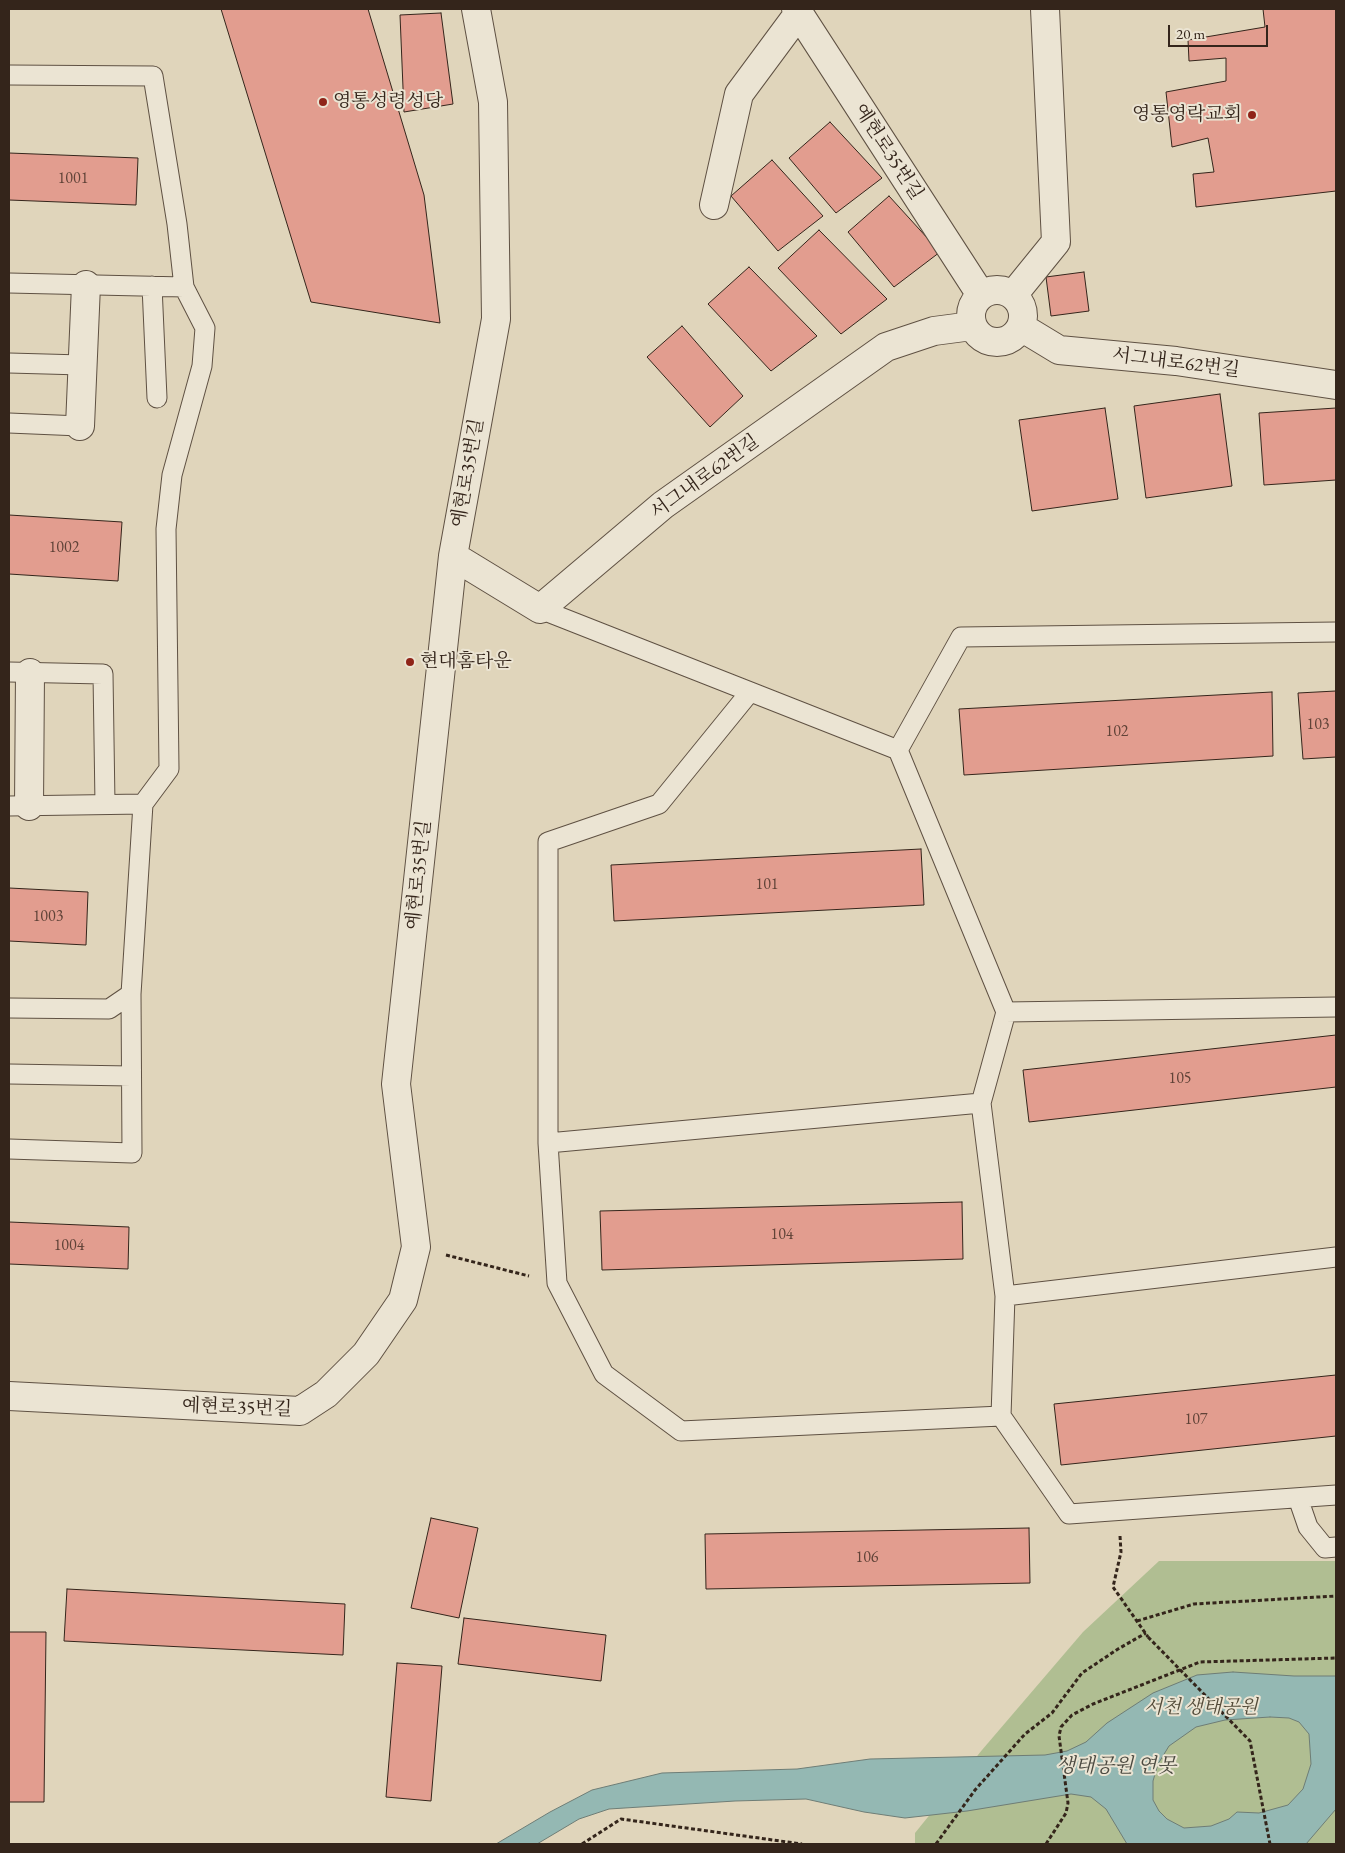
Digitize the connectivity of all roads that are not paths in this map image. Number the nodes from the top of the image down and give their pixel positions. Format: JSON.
{"nodes":[{"id":1,"x":476,"y":9,"type":"edge"},
{"id":2,"x":1044,"y":9,"type":"edge"},
{"id":3,"x":797,"y":11,"type":"edge"},
{"id":4,"x":9,"y":75,"type":"edge"},
{"id":5,"x":714,"y":205,"type":"dead end"},
{"id":6,"x":9,"y":283,"type":"edge"},
{"id":7,"x":86,"y":285,"type":"junction"},
{"id":8,"x":152,"y":286,"type":"junction"},
{"id":9,"x":184,"y":287,"type":"junction"},
{"id":10,"x":980,"y":295,"type":"junction"},
{"id":11,"x":1013,"y":295,"type":"junction"},
{"id":12,"x":972,"y":326,"type":"junction"},
{"id":13,"x":1021,"y":327,"type":"junction"},
{"id":14,"x":9,"y":363,"type":"edge"},
{"id":15,"x":82,"y":364,"type":"junction"},
{"id":16,"x":1336,"y":385,"type":"edge"},
{"id":17,"x":157,"y":398,"type":"dead end"},
{"id":18,"x":9,"y":423,"type":"edge"},
{"id":19,"x":80,"y":426,"type":"joint"},
{"id":20,"x":452,"y":556,"type":"junction"},
{"id":21,"x":540,"y":608,"type":"junction"},
{"id":22,"x":1336,"y":632,"type":"edge"},
{"id":23,"x":20,"y":672,"type":"edge"},
{"id":24,"x":750,"y":692,"type":"junction"},
{"id":25,"x":898,"y":750,"type":"junction"},
{"id":26,"x":105,"y":804,"type":"junction"},
{"id":27,"x":143,"y":804,"type":"junction"},
{"id":28,"x":19,"y":806,"type":"edge"},
{"id":29,"x":131,"y":994,"type":"junction"},
{"id":30,"x":1336,"y":1007,"type":"edge"},
{"id":31,"x":9,"y":1008,"type":"edge"},
{"id":32,"x":1006,"y":1012,"type":"junction"},
{"id":33,"x":9,"y":1074,"type":"edge"},
{"id":34,"x":131,"y":1076,"type":"junction"},
{"id":35,"x":982,"y":1103,"type":"junction"},
{"id":36,"x":548,"y":1143,"type":"junction"},
{"id":37,"x":9,"y":1149,"type":"edge"},
{"id":38,"x":1336,"y":1257,"type":"edge"},
{"id":39,"x":1005,"y":1296,"type":"junction"},
{"id":40,"x":9,"y":1396,"type":"edge"},
{"id":41,"x":1001,"y":1416,"type":"junction"},
{"id":42,"x":1336,"y":1495,"type":"edge"},
{"id":43,"x":1298,"y":1498,"type":"junction"},
{"id":44,"x":1336,"y":1547,"type":"edge"}],
"edges":[{"from":1,"to":20,"type":"street","name":"예현로35번길"},
{"from":2,"to":11,"type":"street"},
{"from":3,"to":5,"type":"street"},
{"from":3,"to":10,"type":"street","name":"예현로35번길"},
{"from":4,"to":9,"type":"lane"},
{"from":6,"to":7,"type":"lane"},
{"from":7,"to":8,"type":"lane"},
{"from":7,"to":15,"type":"street"},
{"from":8,"to":9,"type":"lane"},
{"from":8,"to":17,"type":"lane"},
{"from":9,"to":27,"type":"lane"},
{"from":10,"to":11,"type":"street"},
{"from":10,"to":12,"type":"street"},
{"from":11,"to":13,"type":"street"},
{"from":12,"to":13,"type":"street"},
{"from":12,"to":21,"type":"street","name":"서그내로62번길"},
{"from":13,"to":16,"type":"street","name":"서그내로62번길"},
{"from":14,"to":15,"type":"lane"},
{"from":15,"to":19,"type":"street"},
{"from":18,"to":19,"type":"lane"},
{"from":20,"to":21,"type":"street"},
{"from":20,"to":40,"type":"street","name":"예현로35번길"},
{"from":21,"to":24,"type":"lane"},
{"from":22,"to":25,"type":"lane"},
{"from":23,"to":26,"type":"lane"},
{"from":23,"to":28,"type":"street"},
{"from":24,"to":25,"type":"lane"},
{"from":24,"to":36,"type":"lane"},
{"from":25,"to":32,"type":"lane"},
{"from":26,"to":27,"type":"lane"},
{"from":26,"to":28,"type":"lane"},
{"from":27,"to":29,"type":"lane"},
{"from":29,"to":31,"type":"lane"},
{"from":29,"to":34,"type":"lane"},
{"from":30,"to":32,"type":"lane"},
{"from":32,"to":35,"type":"lane"},
{"from":33,"to":34,"type":"lane"},
{"from":34,"to":37,"type":"lane"},
{"from":35,"to":36,"type":"lane"},
{"from":35,"to":39,"type":"lane"},
{"from":36,"to":41,"type":"lane"},
{"from":38,"to":39,"type":"lane"},
{"from":39,"to":41,"type":"lane"},
{"from":41,"to":43,"type":"lane"},
{"from":42,"to":43,"type":"lane"},
{"from":43,"to":44,"type":"lane"}]}
